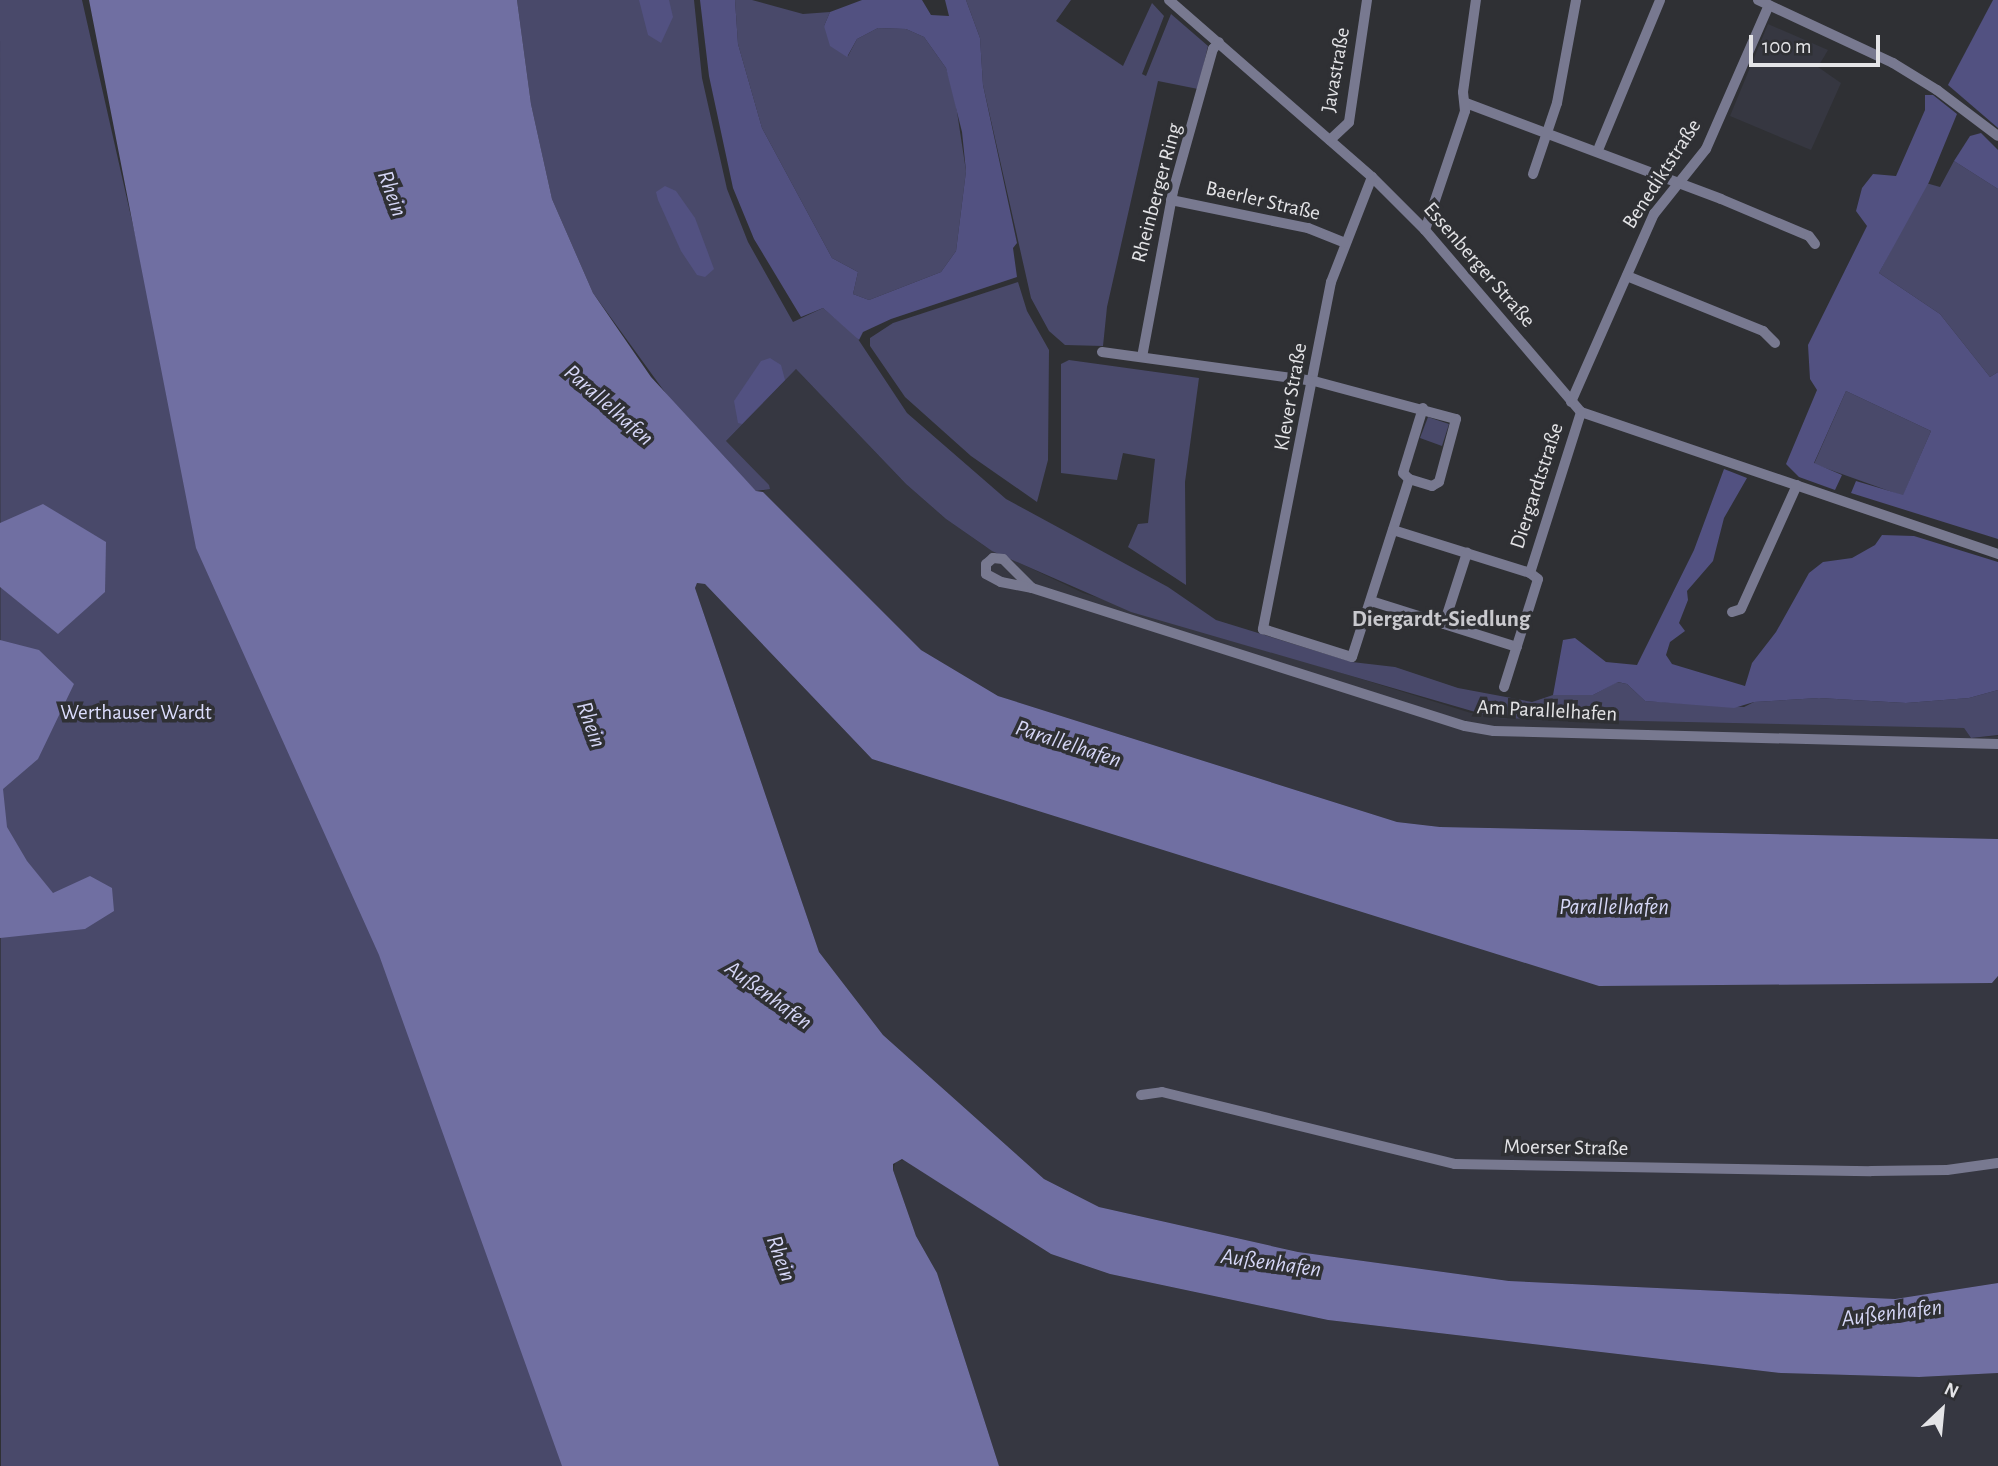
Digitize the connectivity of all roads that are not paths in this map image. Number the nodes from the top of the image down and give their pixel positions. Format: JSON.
{"nodes":[{"id":1,"x":1169,"y":0,"type":"edge"},
{"id":2,"x":1367,"y":0,"type":"edge"},
{"id":3,"x":1476,"y":0,"type":"edge"},
{"id":4,"x":1576,"y":0,"type":"edge"},
{"id":5,"x":1660,"y":0,"type":"edge"},
{"id":6,"x":1758,"y":0,"type":"edge"},
{"id":7,"x":1787,"y":0,"type":"edge"},
{"id":8,"x":1769,"y":5,"type":"junction"},
{"id":9,"x":1782,"y":11,"type":"junction"},
{"id":10,"x":1219,"y":43,"type":"junction"},
{"id":11,"x":1466,"y":103,"type":"junction"},
{"id":12,"x":1547,"y":131,"type":"junction"},
{"id":13,"x":1998,"y":136,"type":"edge"},
{"id":14,"x":1330,"y":140,"type":"junction"},
{"id":15,"x":1598,"y":150,"type":"junction"},
{"id":16,"x":1533,"y":174,"type":"dead end"},
{"id":17,"x":1372,"y":177,"type":"junction"},
{"id":18,"x":1680,"y":182,"type":"junction"},
{"id":19,"x":1171,"y":200,"type":"junction"},
{"id":20,"x":1425,"y":230,"type":"junction"},
{"id":21,"x":1345,"y":243,"type":"junction"},
{"id":22,"x":1815,"y":244,"type":"dead end"},
{"id":23,"x":1627,"y":276,"type":"junction"},
{"id":24,"x":1775,"y":343,"type":"dead end"},
{"id":25,"x":1102,"y":352,"type":"dead end"},
{"id":26,"x":1142,"y":357,"type":"junction"},
{"id":27,"x":1314,"y":381,"type":"junction"},
{"id":28,"x":1571,"y":401,"type":"junction"},
{"id":29,"x":1423,"y":408,"type":"junction"},
{"id":30,"x":1581,"y":412,"type":"junction"},
{"id":31,"x":1409,"y":479,"type":"junction"},
{"id":32,"x":1797,"y":485,"type":"junction"},
{"id":33,"x":1393,"y":530,"type":"junction"},
{"id":34,"x":1467,"y":553,"type":"junction"},
{"id":35,"x":1998,"y":553,"type":"edge"},
{"id":36,"x":1530,"y":573,"type":"junction"},
{"id":37,"x":1032,"y":588,"type":"dead end"},
{"id":38,"x":1371,"y":601,"type":"junction"},
{"id":39,"x":1732,"y":611,"type":"dead end"},
{"id":40,"x":1444,"y":624,"type":"junction"},
{"id":41,"x":1517,"y":647,"type":"junction"},
{"id":42,"x":1504,"y":687,"type":"dead end"},
{"id":43,"x":1998,"y":744,"type":"edge"},
{"id":44,"x":1141,"y":1095,"type":"dead end"},
{"id":45,"x":1998,"y":1163,"type":"edge"}],
"edges":[{"from":1,"to":10,"type":"street","name":"Essenberger Straße"},
{"from":2,"to":14,"type":"street","name":"Javastraße"},
{"from":3,"to":11,"type":"street"},
{"from":4,"to":12,"type":"street"},
{"from":5,"to":15,"type":"street"},
{"from":6,"to":8,"type":"street"},
{"from":7,"to":9,"type":"street"},
{"from":8,"to":9,"type":"street"},
{"from":8,"to":18,"type":"street","name":"Benediktstraße"},
{"from":9,"to":13,"type":"street"},
{"from":10,"to":14,"type":"street","name":"Essenberger Straße"},
{"from":10,"to":19,"type":"street","name":"Rheinberger Ring"},
{"from":11,"to":12,"type":"street"},
{"from":11,"to":20,"type":"street"},
{"from":12,"to":15,"type":"street"},
{"from":12,"to":16,"type":"street"},
{"from":14,"to":17,"type":"street","name":"Essenberger Straße"},
{"from":15,"to":18,"type":"street"},
{"from":17,"to":20,"type":"street","name":"Essenberger Straße"},
{"from":17,"to":21,"type":"street","name":"Klever Straße"},
{"from":18,"to":22,"type":"street"},
{"from":18,"to":23,"type":"street","name":"Benediktstraße"},
{"from":19,"to":21,"type":"street","name":"Baerler Straße"},
{"from":19,"to":26,"type":"street","name":"Rheinberger Ring"},
{"from":20,"to":28,"type":"street","name":"Essenberger Straße"},
{"from":21,"to":27,"type":"street","name":"Klever Straße"},
{"from":23,"to":24,"type":"street"},
{"from":23,"to":28,"type":"street","name":"Benediktstraße"},
{"from":25,"to":26,"type":"street"},
{"from":26,"to":27,"type":"street"},
{"from":27,"to":29,"type":"street"},
{"from":27,"to":38,"type":"street","name":"Klever Straße"},
{"from":28,"to":30,"type":"street","name":"Essenberger Straße"},
{"from":29,"to":31,"type":"street"},
{"from":29,"to":31,"type":"street"},
{"from":30,"to":32,"type":"street","name":"Essenberger Straße"},
{"from":30,"to":36,"type":"street","name":"Diergardtstraße"},
{"from":31,"to":33,"type":"street"},
{"from":32,"to":35,"type":"street","name":"Essenberger Straße"},
{"from":32,"to":39,"type":"street"},
{"from":33,"to":34,"type":"street"},
{"from":33,"to":38,"type":"street"},
{"from":34,"to":36,"type":"street"},
{"from":34,"to":40,"type":"street"},
{"from":36,"to":41,"type":"street","name":"Diergardtstraße"},
{"from":37,"to":43,"type":"street","name":"Am Parallelhafen"},
{"from":38,"to":40,"type":"street"},
{"from":40,"to":41,"type":"street"},
{"from":41,"to":42,"type":"street","name":"Diergardtstraße"},
{"from":44,"to":45,"type":"street","name":"Moerser Straße"}]}
